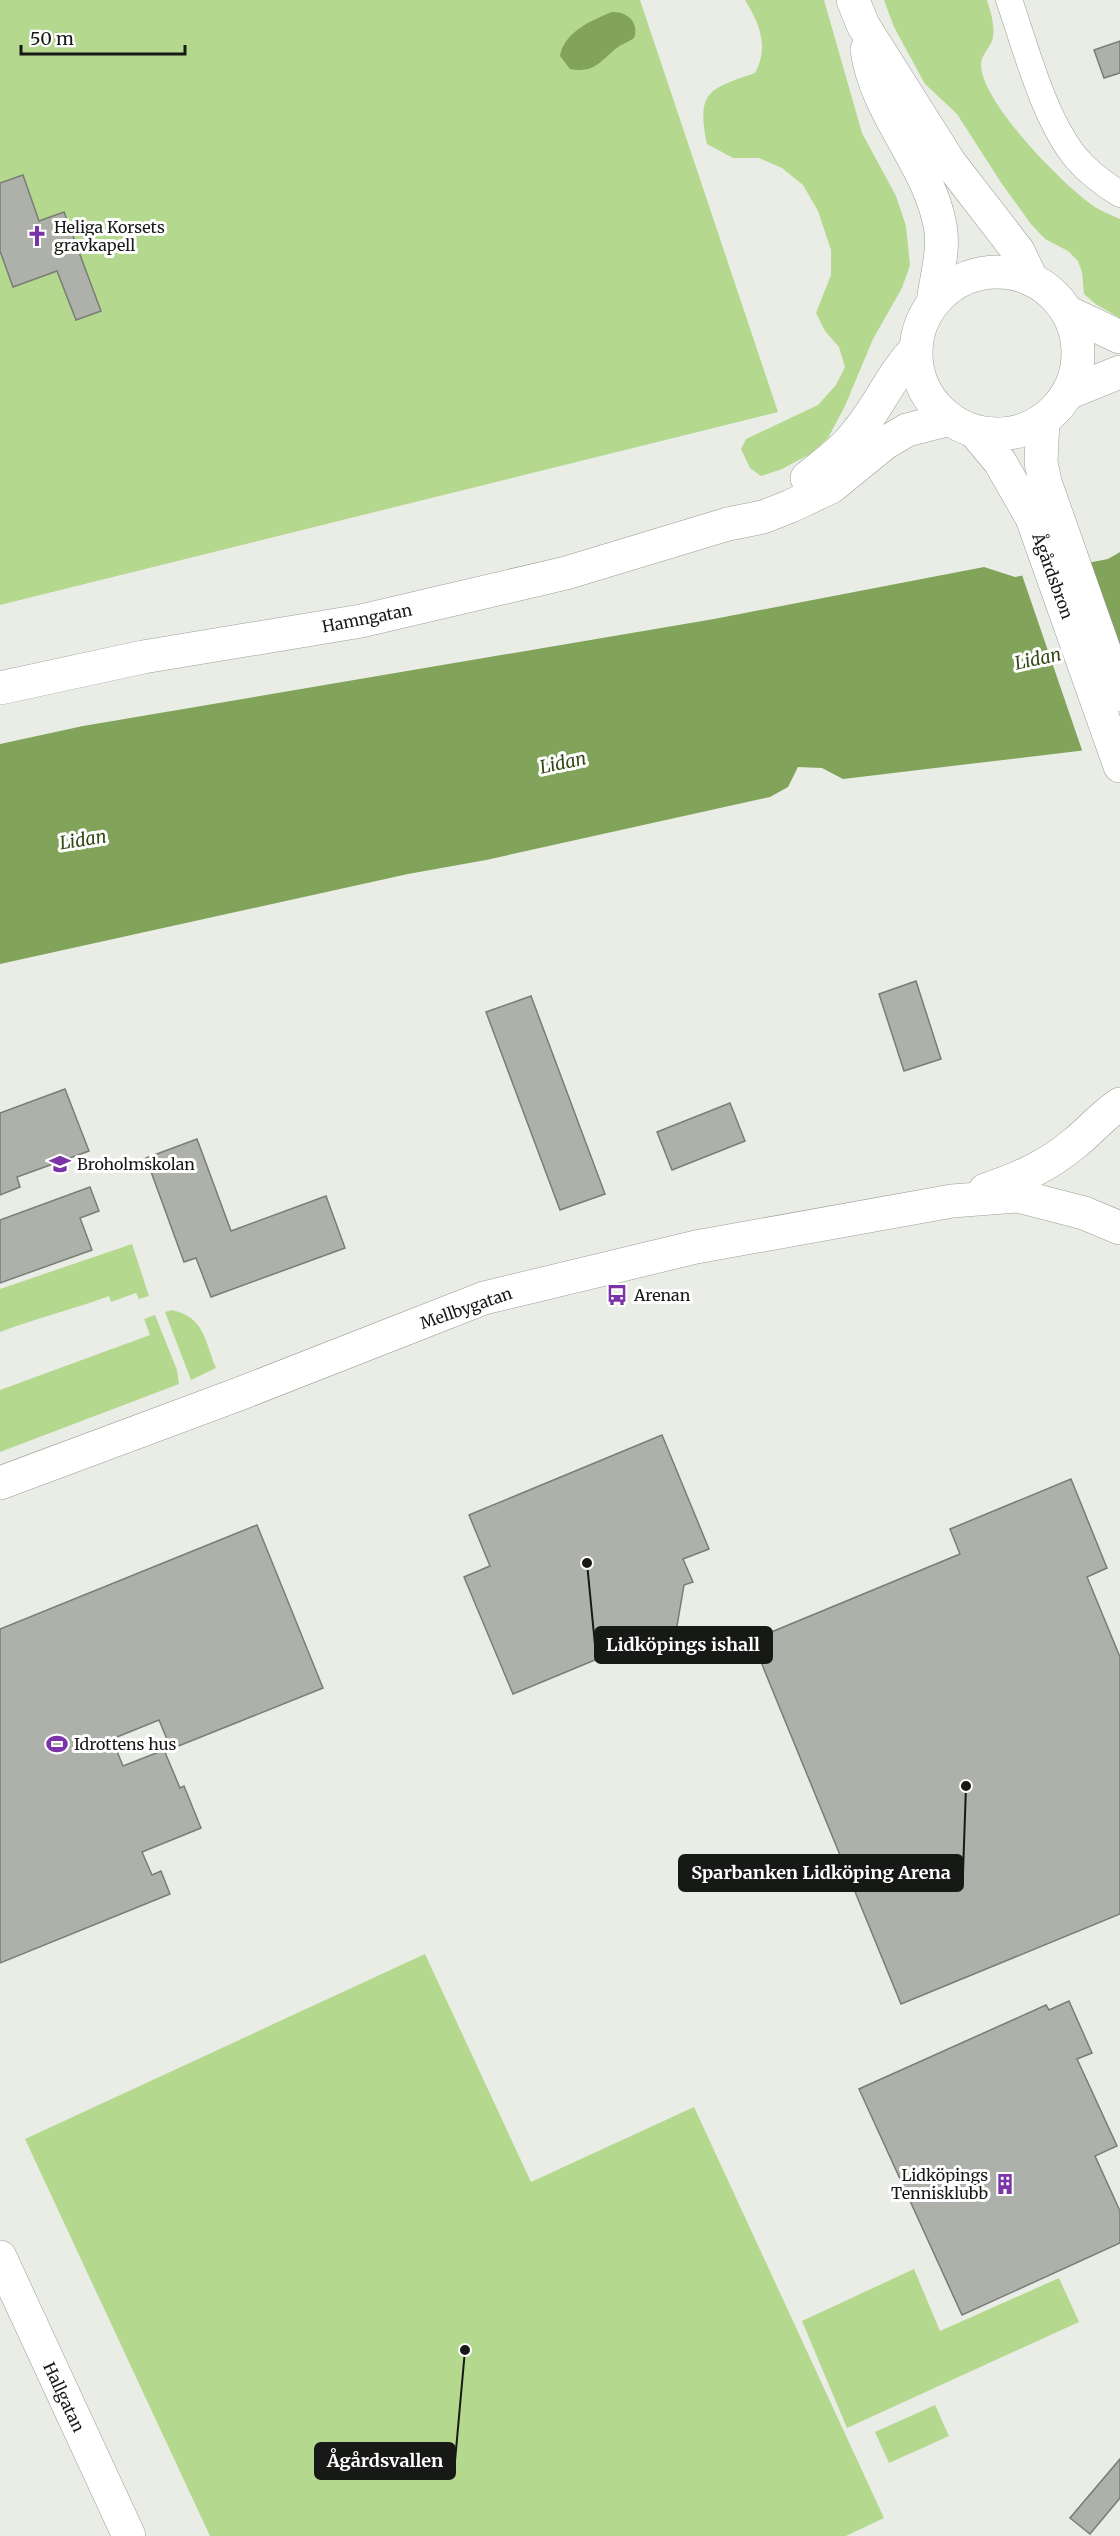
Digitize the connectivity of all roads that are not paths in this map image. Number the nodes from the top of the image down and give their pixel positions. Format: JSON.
{"nodes":[{"id":1,"x":1009,"y":0,"type":"edge"},
{"id":2,"x":858,"y":12,"type":"edge"},
{"id":3,"x":1120,"y":194,"type":"edge"},
{"id":4,"x":1032,"y":280,"type":"junction"},
{"id":5,"x":933,"y":303,"type":"junction"},
{"id":6,"x":1067,"y":312,"type":"junction"},
{"id":7,"x":1120,"y":337,"type":"edge"},
{"id":8,"x":915,"y":350,"type":"junction"},
{"id":9,"x":1120,"y":372,"type":"edge"},
{"id":10,"x":1068,"y":393,"type":"junction"},
{"id":11,"x":1043,"y":420,"type":"junction"},
{"id":12,"x":962,"y":426,"type":"junction"},
{"id":13,"x":1042,"y":512,"type":"junction"},
{"id":14,"x":728,"y":524,"type":"junction"},
{"id":15,"x":0,"y":688,"type":"edge"},
{"id":16,"x":1120,"y":695,"type":"edge"},
{"id":17,"x":1120,"y":766,"type":"edge"},
{"id":18,"x":1120,"y":1104,"type":"edge"},
{"id":19,"x":952,"y":1201,"type":"junction"},
{"id":20,"x":1120,"y":1228,"type":"edge"},
{"id":21,"x":0,"y":1483,"type":"edge"},
{"id":22,"x":0,"y":2257,"type":"edge"},
{"id":23,"x":129,"y":2536,"type":"edge"}],
"edges":[{"from":1,"to":3,"type":"street"},
{"from":2,"to":4,"type":"main road"},
{"from":2,"to":5,"type":"main road"},
{"from":4,"to":5,"type":"main road"},
{"from":4,"to":6,"type":"main road"},
{"from":5,"to":8,"type":"main road"},
{"from":6,"to":7,"type":"main road"},
{"from":6,"to":10,"type":"main road"},
{"from":8,"to":12,"type":"main road"},
{"from":8,"to":14,"type":"main road"},
{"from":9,"to":10,"type":"main road"},
{"from":10,"to":11,"type":"main road"},
{"from":11,"to":12,"type":"main road"},
{"from":11,"to":13,"type":"main road","name":"Ågårdsbron"},
{"from":12,"to":13,"type":"main road","name":"Ågårdsbron"},
{"from":12,"to":14,"type":"main road"},
{"from":13,"to":16,"type":"main road","name":"Ågårdsbron"},
{"from":13,"to":17,"type":"main road","name":"Ågårdsbron"},
{"from":14,"to":15,"type":"main road","name":"Hamngatan"},
{"from":18,"to":19,"type":"main road","name":"Mellbygatan"},
{"from":19,"to":20,"type":"main road","name":"Mellbygatan"},
{"from":19,"to":21,"type":"main road","name":"Mellbygatan"},
{"from":22,"to":23,"type":"main road","name":"Hallgatan"}]}
